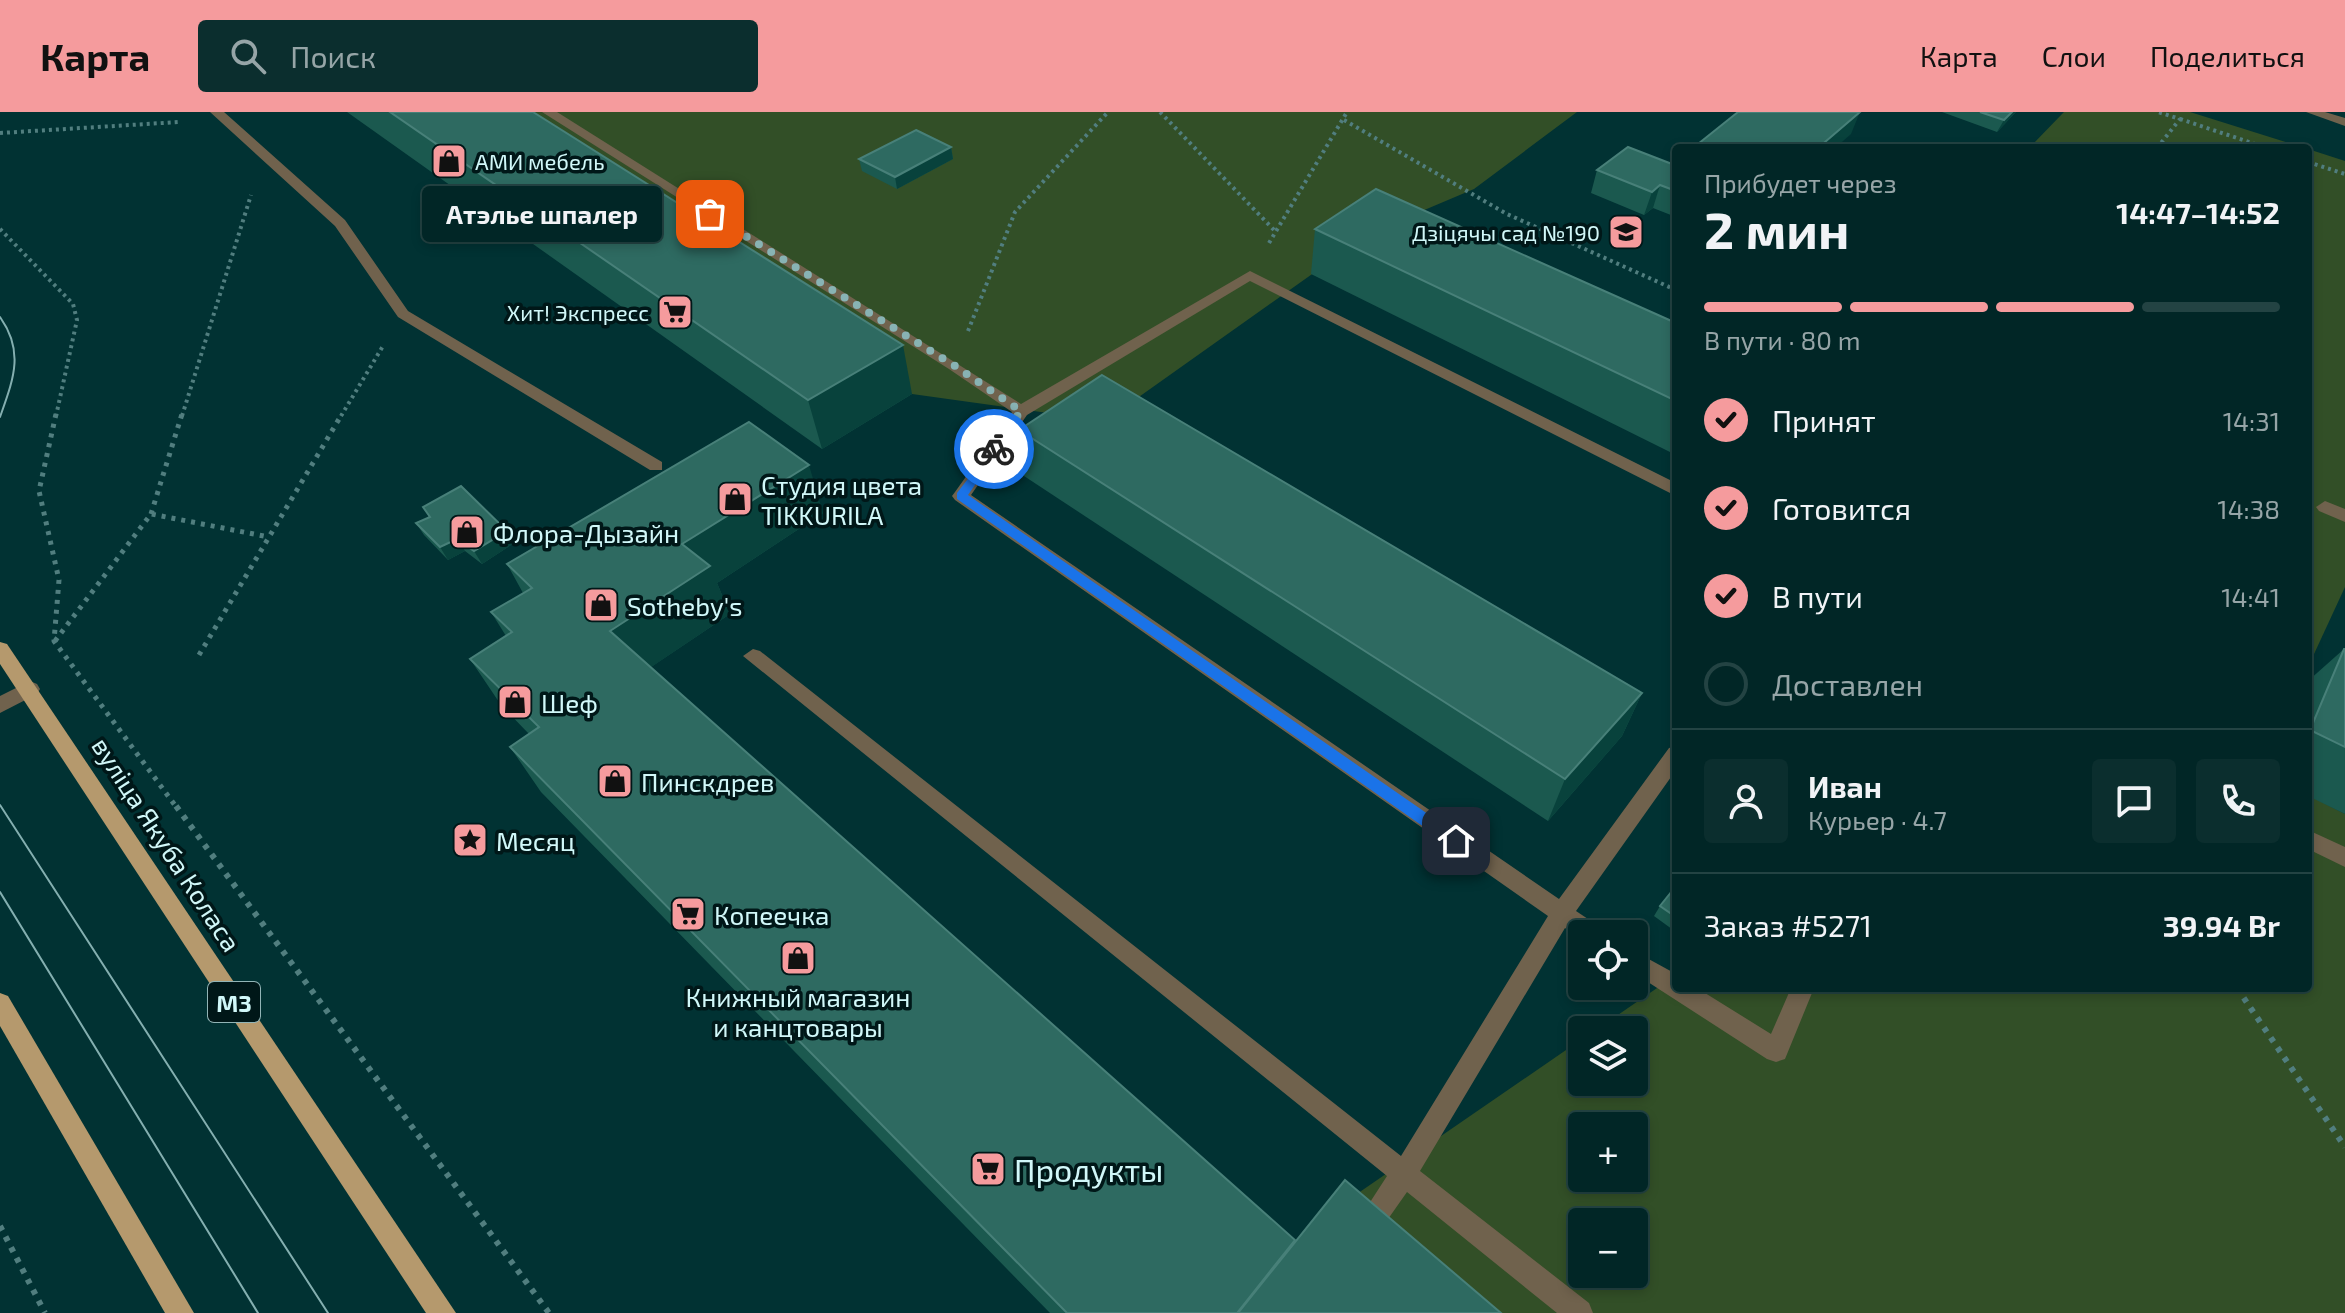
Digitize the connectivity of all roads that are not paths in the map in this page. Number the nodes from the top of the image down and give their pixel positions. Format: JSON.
{"nodes":[{"id":1,"x":548,"y":112,"type":"edge"},
{"id":2,"x":2312,"y":112,"type":"edge"},
{"id":3,"x":221,"y":116,"type":"edge"},
{"id":4,"x":2345,"y":122,"type":"edge"},
{"id":5,"x":1021,"y":411,"type":"junction"},
{"id":6,"x":656,"y":466,"type":"dead end"},
{"id":7,"x":1672,"y":488,"type":"edge"},
{"id":8,"x":2325,"y":507,"type":"dead end"},
{"id":9,"x":2345,"y":516,"type":"edge"},
{"id":10,"x":0,"y":649,"type":"edge"},
{"id":11,"x":753,"y":656,"type":"dead end"},
{"id":12,"x":30,"y":689,"type":"junction"},
{"id":13,"x":0,"y":705,"type":"edge"},
{"id":14,"x":1672,"y":764,"type":"edge"},
{"id":15,"x":2312,"y":841,"type":"edge"},
{"id":16,"x":2345,"y":858,"type":"edge"},
{"id":17,"x":1561,"y":914,"type":"junction"},
{"id":18,"x":1570,"y":920,"type":"edge"},
{"id":19,"x":1648,"y":970,"type":"edge"},
{"id":20,"x":1672,"y":985,"type":"edge"},
{"id":21,"x":1682,"y":992,"type":"edge"},
{"id":22,"x":1800,"y":993,"type":"dead end"},
{"id":23,"x":0,"y":1004,"type":"edge"},
{"id":24,"x":1403,"y":1176,"type":"junction"},
{"id":25,"x":1363,"y":1233,"type":"edge"},
{"id":26,"x":180,"y":1313,"type":"edge"},
{"id":27,"x":442,"y":1313,"type":"edge"},
{"id":28,"x":1579,"y":1313,"type":"edge"}],
"edges":[{"from":1,"to":5,"type":"street"},
{"from":2,"to":4,"type":"street"},
{"from":3,"to":6,"type":"street"},
{"from":5,"to":7,"type":"street"},
{"from":5,"to":17,"type":"street"},
{"from":8,"to":9,"type":"street"},
{"from":10,"to":12,"type":"main road","name":"вуліца Якуба Коласа","number":"М3"},
{"from":11,"to":24,"type":"street"},
{"from":12,"to":13,"type":"street"},
{"from":12,"to":27,"type":"main road","name":"вуліца Якуба Коласа","number":"М3"},
{"from":14,"to":17,"type":"street"},
{"from":15,"to":16,"type":"street"},
{"from":17,"to":18,"type":"street"},
{"from":17,"to":24,"type":"street"},
{"from":19,"to":20,"type":"street"},
{"from":21,"to":22,"type":"street"},
{"from":23,"to":26,"type":"main road"},
{"from":24,"to":25,"type":"street"},
{"from":24,"to":28,"type":"street"}]}
